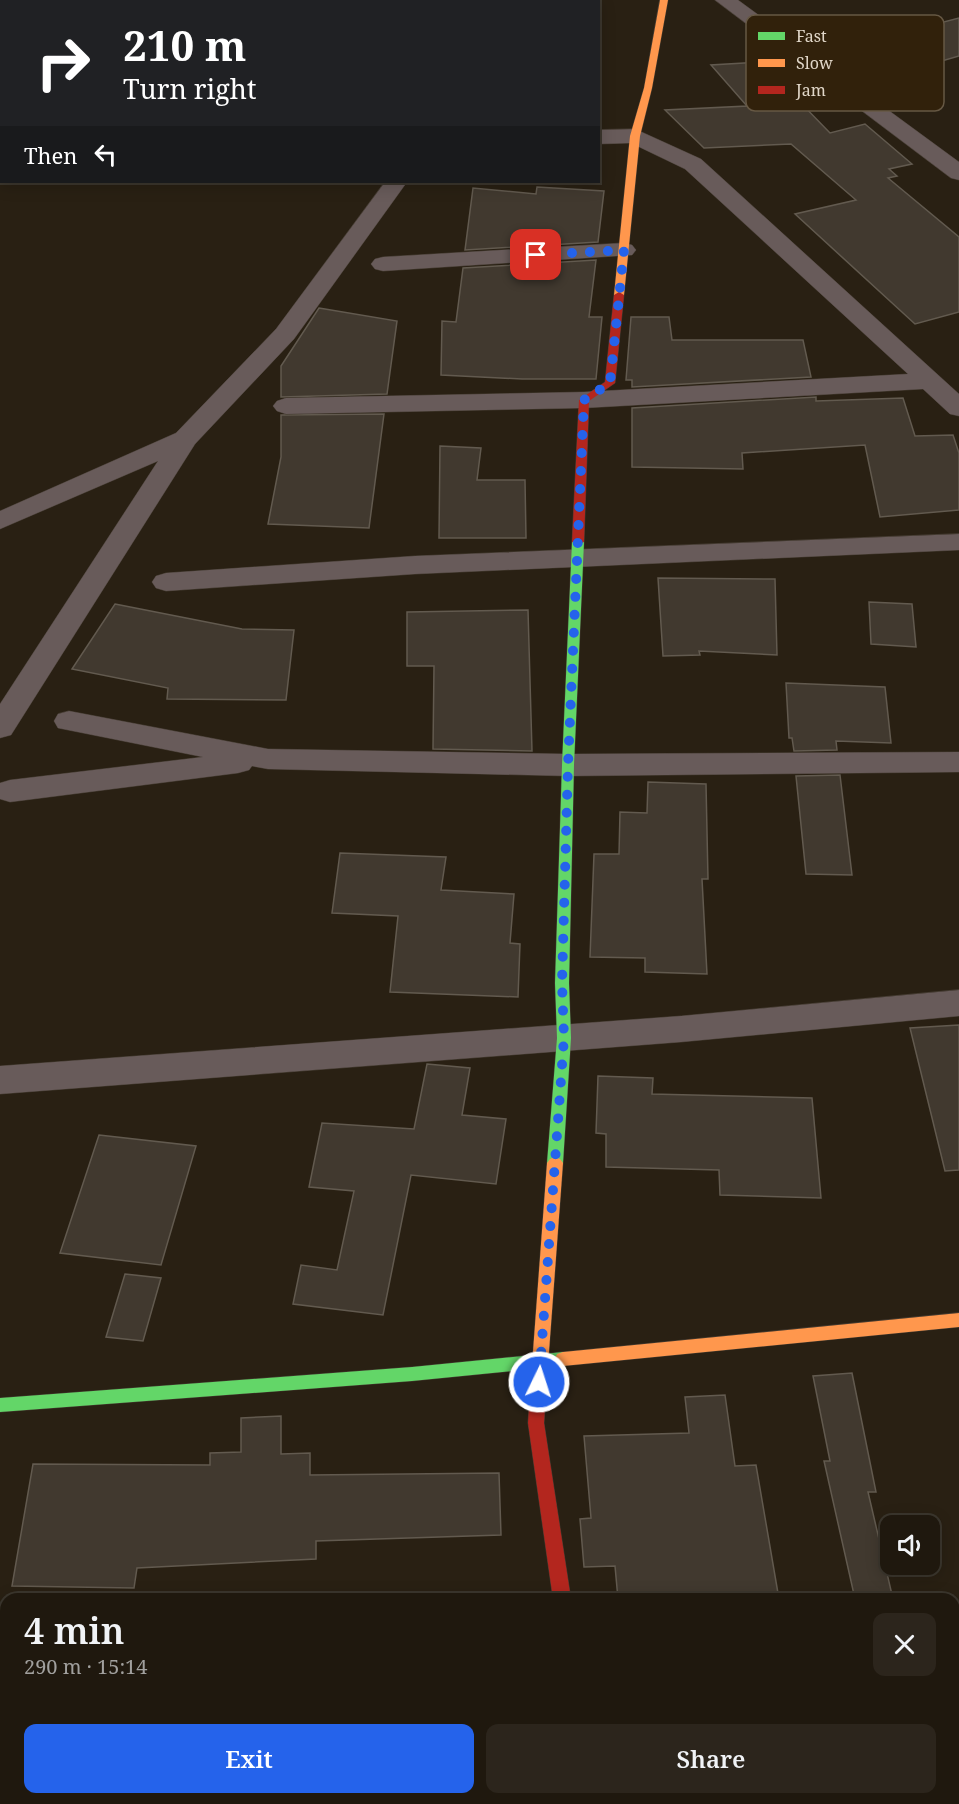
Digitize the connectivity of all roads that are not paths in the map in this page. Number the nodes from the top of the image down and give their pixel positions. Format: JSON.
{"nodes":[{"id":1,"x":664,"y":0,"type":"edge"},
{"id":2,"x":724,"y":0,"type":"edge"},
{"id":3,"x":746,"y":16,"type":"edge"},
{"id":4,"x":875,"y":111,"type":"edge"},
{"id":5,"x":635,"y":136,"type":"junction"},
{"id":6,"x":600,"y":137,"type":"edge"},
{"id":7,"x":959,"y":173,"type":"edge"},
{"id":8,"x":395,"y":183,"type":"edge"},
{"id":9,"x":624,"y":250,"type":"junction"},
{"id":10,"x":383,"y":264,"type":"dead end"},
{"id":11,"x":928,"y":381,"type":"junction"},
{"id":12,"x":584,"y":400,"type":"junction"},
{"id":13,"x":286,"y":406,"type":"dead end"},
{"id":14,"x":959,"y":408,"type":"edge"},
{"id":15,"x":185,"y":439,"type":"junction"},
{"id":16,"x":0,"y":521,"type":"edge"},
{"id":17,"x":959,"y":542,"type":"edge"},
{"id":18,"x":578,"y":558,"type":"junction"},
{"id":19,"x":166,"y":582,"type":"dead end"},
{"id":20,"x":69,"y":721,"type":"dead end"},
{"id":21,"x":0,"y":728,"type":"edge"},
{"id":22,"x":268,"y":759,"type":"junction"},
{"id":23,"x":959,"y":762,"type":"edge"},
{"id":24,"x":568,"y":765,"type":"junction"},
{"id":25,"x":10,"y":791,"type":"dead end"},
{"id":26,"x":959,"y":1003,"type":"edge"},
{"id":27,"x":564,"y":1038,"type":"junction"},
{"id":28,"x":0,"y":1080,"type":"edge"},
{"id":29,"x":959,"y":1320,"type":"edge"},
{"id":30,"x":540,"y":1361,"type":"junction"},
{"id":31,"x":0,"y":1405,"type":"edge"},
{"id":32,"x":561,"y":1593,"type":"edge"}],
"edges":[{"from":1,"to":5,"type":"street"},
{"from":2,"to":3,"type":"street"},
{"from":4,"to":7,"type":"street"},
{"from":5,"to":6,"type":"street"},
{"from":5,"to":9,"type":"street"},
{"from":5,"to":11,"type":"street"},
{"from":8,"to":15,"type":"street"},
{"from":9,"to":10,"type":"street"},
{"from":9,"to":12,"type":"street"},
{"from":11,"to":12,"type":"street"},
{"from":11,"to":14,"type":"street"},
{"from":12,"to":13,"type":"street"},
{"from":12,"to":18,"type":"street"},
{"from":15,"to":16,"type":"street"},
{"from":15,"to":21,"type":"street"},
{"from":17,"to":18,"type":"street"},
{"from":18,"to":19,"type":"street"},
{"from":18,"to":24,"type":"street"},
{"from":20,"to":22,"type":"street"},
{"from":22,"to":24,"type":"street"},
{"from":22,"to":25,"type":"street"},
{"from":23,"to":24,"type":"street"},
{"from":24,"to":27,"type":"street"},
{"from":26,"to":27,"type":"street"},
{"from":27,"to":28,"type":"street"},
{"from":27,"to":30,"type":"street"},
{"from":29,"to":30,"type":"street"},
{"from":30,"to":31,"type":"street"},
{"from":30,"to":32,"type":"street"}]}
